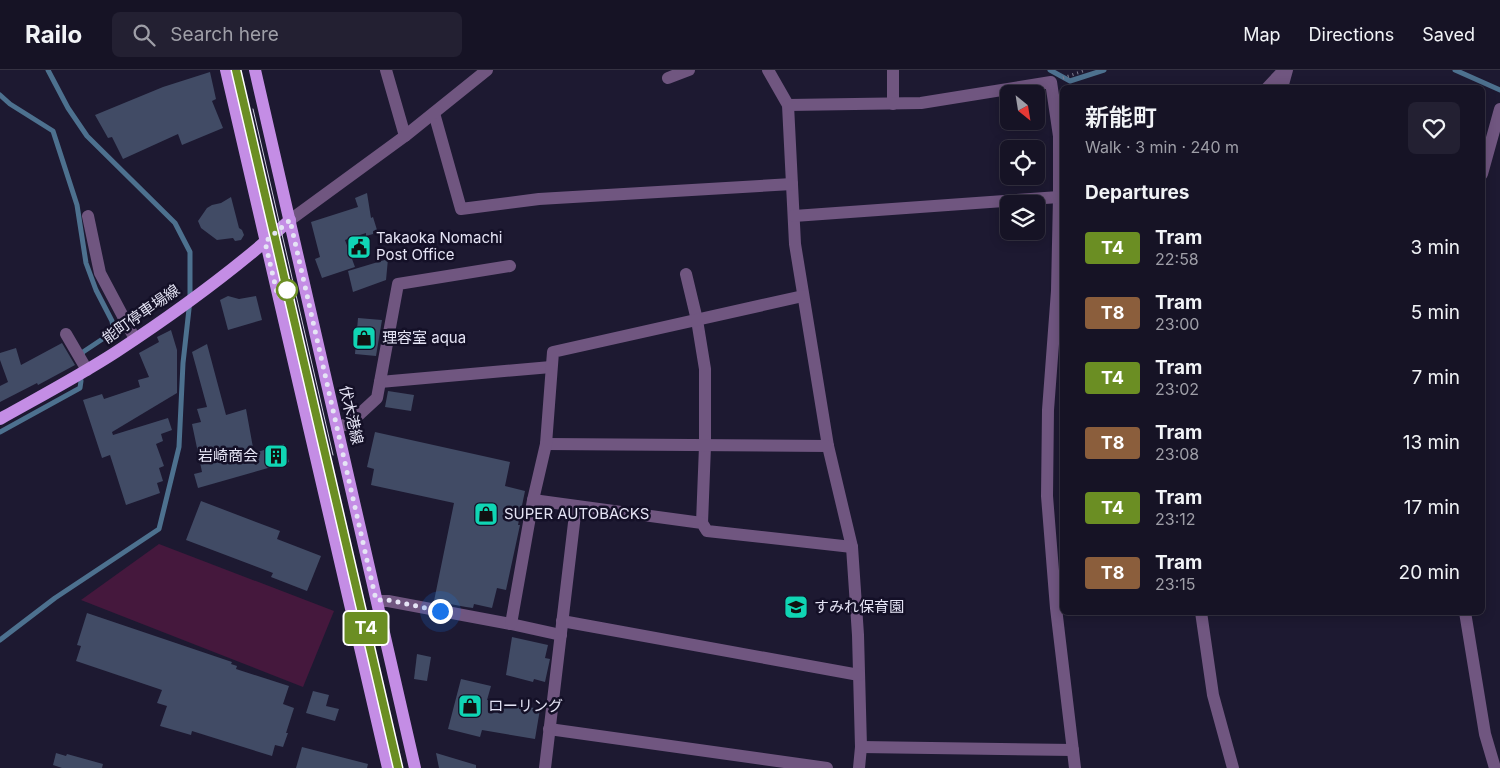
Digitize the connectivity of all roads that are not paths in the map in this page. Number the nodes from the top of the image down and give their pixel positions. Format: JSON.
{"nodes":[{"id":1,"x":226,"y":70,"type":"edge"},
{"id":2,"x":255,"y":70,"type":"edge"},
{"id":3,"x":386,"y":70,"type":"edge"},
{"id":4,"x":487,"y":70,"type":"edge"},
{"id":5,"x":689,"y":70,"type":"edge"},
{"id":6,"x":768,"y":70,"type":"edge"},
{"id":7,"x":893,"y":70,"type":"edge"},
{"id":8,"x":1285,"y":70,"type":"edge"},
{"id":9,"x":668,"y":78,"type":"dead end"},
{"id":10,"x":1269,"y":85,"type":"edge"},
{"id":11,"x":1282,"y":85,"type":"edge"},
{"id":12,"x":893,"y":104,"type":"junction"},
{"id":13,"x":788,"y":106,"type":"junction"},
{"id":14,"x":1500,"y":108,"type":"edge"},
{"id":15,"x":434,"y":113,"type":"junction"},
{"id":16,"x":405,"y":136,"type":"junction"},
{"id":17,"x":1485,"y":163,"type":"edge"},
{"id":18,"x":792,"y":184,"type":"junction"},
{"id":19,"x":1059,"y":197,"type":"junction"},
{"id":20,"x":88,"y":216,"type":"dead end"},
{"id":21,"x":794,"y":216,"type":"junction"},
{"id":22,"x":290,"y":220,"type":"junction"},
{"id":23,"x":265,"y":242,"type":"junction"},
{"id":24,"x":510,"y":266,"type":"dead end"},
{"id":25,"x":686,"y":274,"type":"dead end"},
{"id":26,"x":803,"y":296,"type":"junction"},
{"id":27,"x":697,"y":320,"type":"junction"},
{"id":28,"x":66,"y":334,"type":"dead end"},
{"id":29,"x":135,"y":339,"type":"junction"},
{"id":30,"x":551,"y":367,"type":"junction"},
{"id":31,"x":87,"y":370,"type":"junction"},
{"id":32,"x":380,"y":382,"type":"junction"},
{"id":33,"x":0,"y":419,"type":"edge"},
{"id":34,"x":337,"y":428,"type":"junction"},
{"id":35,"x":546,"y":444,"type":"junction"},
{"id":36,"x":706,"y":446,"type":"junction"},
{"id":37,"x":828,"y":446,"type":"junction"},
{"id":38,"x":533,"y":500,"type":"junction"},
{"id":39,"x":576,"y":506,"type":"junction"},
{"id":40,"x":702,"y":523,"type":"junction"},
{"id":41,"x":852,"y":547,"type":"junction"},
{"id":42,"x":376,"y":600,"type":"junction"},
{"id":43,"x":1059,"y":608,"type":"edge"},
{"id":44,"x":1202,"y":615,"type":"edge"},
{"id":45,"x":1465,"y":615,"type":"edge"},
{"id":46,"x":562,"y":621,"type":"junction"},
{"id":47,"x":511,"y":624,"type":"junction"},
{"id":48,"x":561,"y":635,"type":"junction"},
{"id":49,"x":859,"y":675,"type":"junction"},
{"id":50,"x":550,"y":729,"type":"junction"},
{"id":51,"x":861,"y":747,"type":"junction"},
{"id":52,"x":1073,"y":750,"type":"junction"},
{"id":53,"x":388,"y":768,"type":"edge"},
{"id":54,"x":415,"y":768,"type":"edge"},
{"id":55,"x":545,"y":768,"type":"edge"},
{"id":56,"x":827,"y":768,"type":"edge"},
{"id":57,"x":860,"y":768,"type":"edge"},
{"id":58,"x":1075,"y":768,"type":"edge"},
{"id":59,"x":1233,"y":768,"type":"edge"},
{"id":60,"x":1495,"y":768,"type":"edge"}],
"edges":[{"from":1,"to":23,"type":"main road"},
{"from":2,"to":22,"type":"main road","name":"伏木港線"},
{"from":3,"to":16,"type":"street"},
{"from":4,"to":15,"type":"street"},
{"from":5,"to":9,"type":"street"},
{"from":6,"to":13,"type":"street"},
{"from":7,"to":12,"type":"street"},
{"from":8,"to":10,"type":"street"},
{"from":8,"to":11,"type":"street"},
{"from":12,"to":13,"type":"street"},
{"from":12,"to":19,"type":"street"},
{"from":13,"to":18,"type":"street"},
{"from":14,"to":17,"type":"street"},
{"from":15,"to":16,"type":"street"},
{"from":15,"to":18,"type":"street"},
{"from":16,"to":22,"type":"street"},
{"from":18,"to":21,"type":"street"},
{"from":19,"to":21,"type":"street"},
{"from":19,"to":43,"type":"street"},
{"from":20,"to":29,"type":"street"},
{"from":21,"to":26,"type":"street"},
{"from":22,"to":23,"type":"main road","name":"能町停車場線"},
{"from":22,"to":34,"type":"main road","name":"伏木港線"},
{"from":23,"to":29,"type":"main road","name":"能町停車場線"},
{"from":23,"to":53,"type":"main road"},
{"from":24,"to":32,"type":"street"},
{"from":25,"to":27,"type":"street"},
{"from":26,"to":27,"type":"street"},
{"from":26,"to":37,"type":"street"},
{"from":27,"to":30,"type":"street"},
{"from":27,"to":36,"type":"street"},
{"from":28,"to":31,"type":"street"},
{"from":29,"to":31,"type":"main road","name":"能町停車場線"},
{"from":30,"to":32,"type":"street"},
{"from":30,"to":35,"type":"street"},
{"from":31,"to":33,"type":"main road","name":"能町停車場線"},
{"from":32,"to":34,"type":"street"},
{"from":34,"to":42,"type":"main road","name":"伏木港線"},
{"from":35,"to":36,"type":"street"},
{"from":35,"to":38,"type":"street"},
{"from":36,"to":37,"type":"street"},
{"from":36,"to":40,"type":"street"},
{"from":37,"to":41,"type":"street"},
{"from":38,"to":39,"type":"street"},
{"from":38,"to":47,"type":"street"},
{"from":39,"to":40,"type":"street"},
{"from":39,"to":46,"type":"street"},
{"from":40,"to":41,"type":"street"},
{"from":41,"to":49,"type":"street"},
{"from":42,"to":47,"type":"street"},
{"from":42,"to":54,"type":"main road","name":"伏木港線"},
{"from":43,"to":52,"type":"street"},
{"from":44,"to":59,"type":"street"},
{"from":45,"to":60,"type":"street"},
{"from":46,"to":48,"type":"street"},
{"from":46,"to":49,"type":"street"},
{"from":47,"to":48,"type":"street"},
{"from":48,"to":50,"type":"street"},
{"from":49,"to":51,"type":"street"},
{"from":50,"to":55,"type":"street"},
{"from":50,"to":56,"type":"street"},
{"from":51,"to":52,"type":"street"},
{"from":51,"to":57,"type":"street"},
{"from":52,"to":58,"type":"street"}]}
